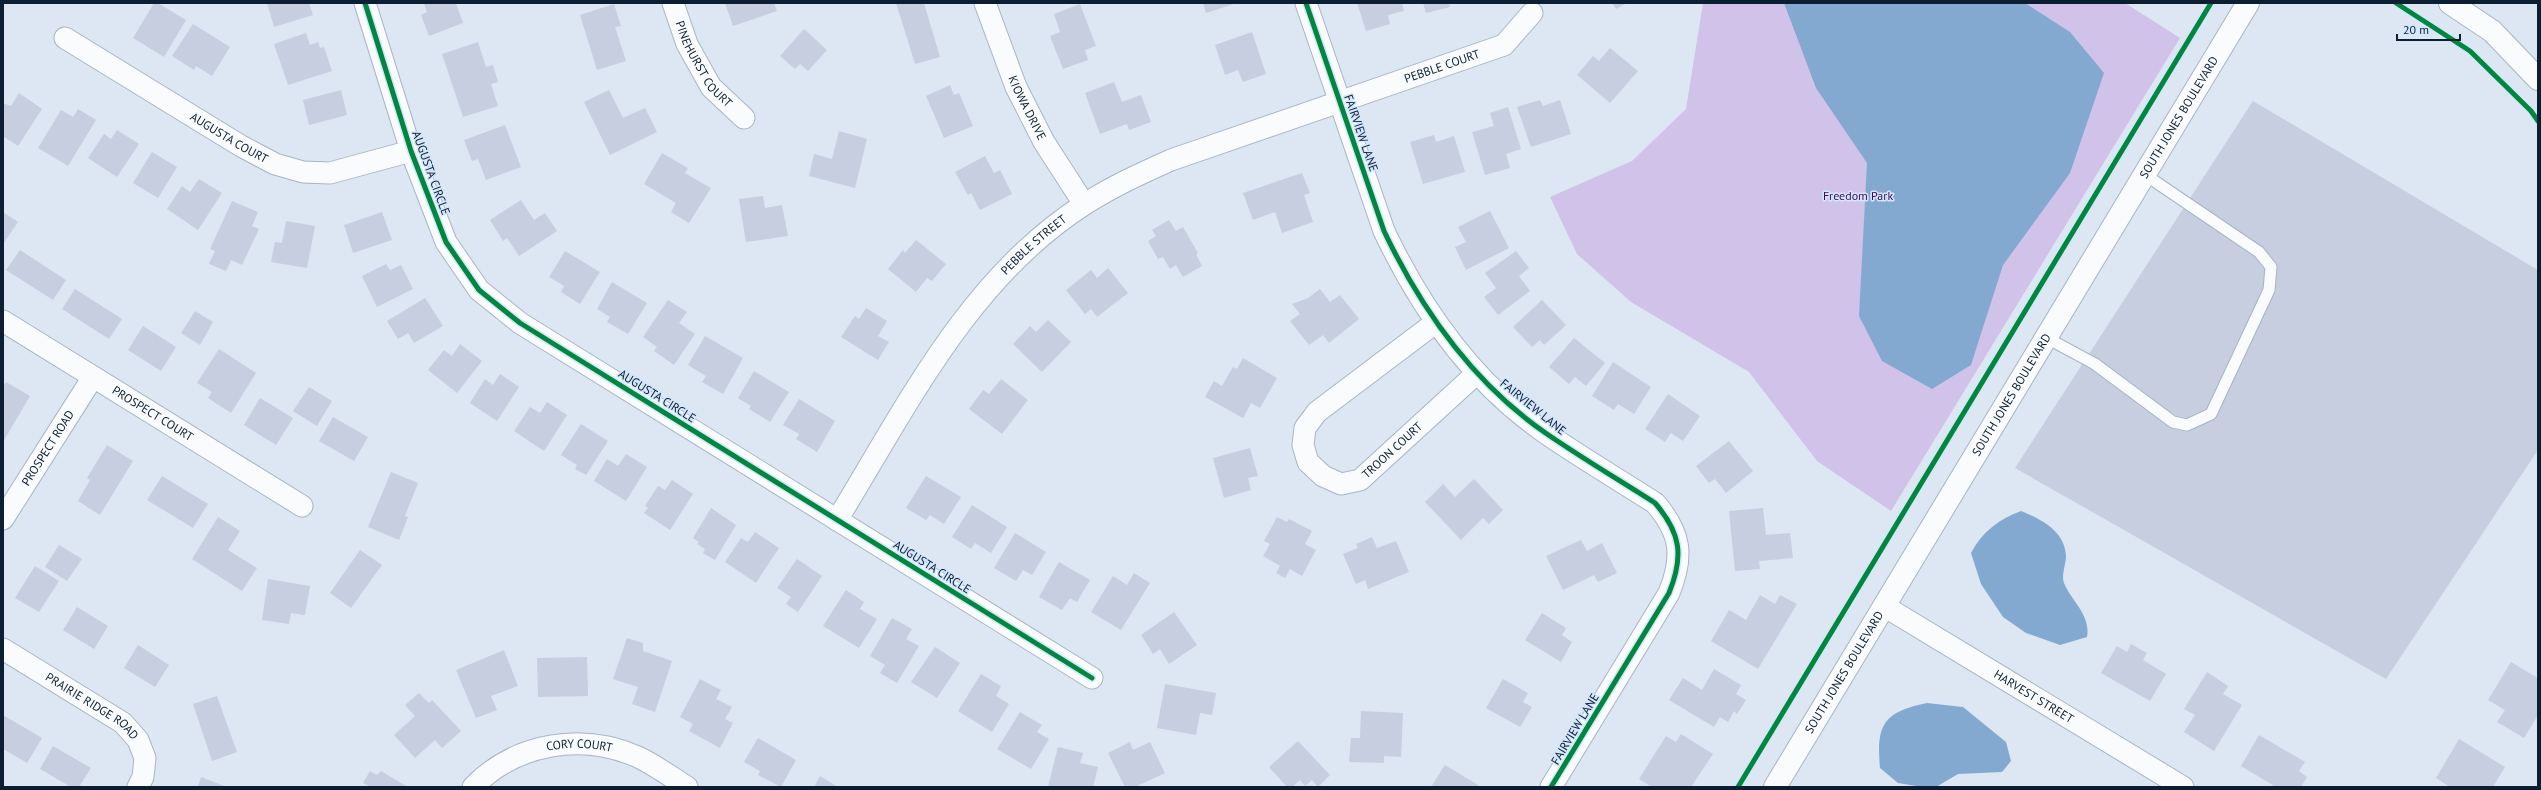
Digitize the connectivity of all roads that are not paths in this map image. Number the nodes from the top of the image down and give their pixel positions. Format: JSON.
{"nodes":[{"id":1,"x":365,"y":3,"type":"edge"},
{"id":2,"x":673,"y":3,"type":"edge"},
{"id":3,"x":985,"y":3,"type":"edge"},
{"id":4,"x":1306,"y":3,"type":"edge"},
{"id":5,"x":2248,"y":3,"type":"edge"},
{"id":6,"x":2450,"y":3,"type":"edge"},
{"id":7,"x":1532,"y":13,"type":"dead end"},
{"id":8,"x":65,"y":38,"type":"dead end"},
{"id":9,"x":2538,"y":79,"type":"edge"},
{"id":10,"x":1340,"y":101,"type":"junction"},
{"id":11,"x":744,"y":118,"type":"dead end"},
{"id":12,"x":411,"y":151,"type":"junction"},
{"id":13,"x":2144,"y":174,"type":"junction"},
{"id":14,"x":1084,"y":204,"type":"junction"},
{"id":15,"x":3,"y":321,"type":"edge"},
{"id":16,"x":1435,"y":323,"type":"junction"},
{"id":17,"x":2045,"y":337,"type":"junction"},
{"id":18,"x":1477,"y":373,"type":"junction"},
{"id":19,"x":93,"y":377,"type":"junction"},
{"id":20,"x":302,"y":506,"type":"dead end"},
{"id":21,"x":3,"y":520,"type":"edge"},
{"id":22,"x":837,"y":520,"type":"junction"},
{"id":23,"x":1884,"y":606,"type":"junction"},
{"id":24,"x":3,"y":649,"type":"edge"},
{"id":25,"x":1092,"y":678,"type":"dead end"},
{"id":26,"x":1556,"y":785,"type":"edge"},
{"id":27,"x":138,"y":787,"type":"edge"},
{"id":28,"x":473,"y":787,"type":"edge"},
{"id":29,"x":687,"y":787,"type":"edge"},
{"id":30,"x":1775,"y":787,"type":"edge"},
{"id":31,"x":2183,"y":787,"type":"edge"}],
"edges":[{"from":1,"to":12,"type":"street","name":"AUGUSTA CIRCLE"},
{"from":2,"to":11,"type":"street","name":"PINEHURST COURT"},
{"from":3,"to":14,"type":"street","name":"KIOWA DRIVE"},
{"from":4,"to":10,"type":"street","name":"FAIRVIEW LANE"},
{"from":5,"to":13,"type":"street","name":"SOUTH JONES BOULEVARD"},
{"from":6,"to":9,"type":"street"},
{"from":7,"to":10,"type":"street","name":"PEBBLE COURT"},
{"from":8,"to":12,"type":"street","name":"AUGUSTA COURT"},
{"from":10,"to":14,"type":"street","name":"PEBBLE STREET"},
{"from":10,"to":16,"type":"street","name":"FAIRVIEW LANE"},
{"from":12,"to":22,"type":"street","name":"AUGUSTA CIRCLE"},
{"from":13,"to":17,"type":"street","name":"SOUTH JONES BOULEVARD"},
{"from":13,"to":17,"type":"lane"},
{"from":14,"to":22,"type":"street","name":"PEBBLE STREET"},
{"from":15,"to":19,"type":"street","name":"PROSPECT COURT"},
{"from":16,"to":18,"type":"street","name":"FAIRVIEW LANE"},
{"from":16,"to":18,"type":"street","name":"TROON COURT"},
{"from":17,"to":23,"type":"street","name":"SOUTH JONES BOULEVARD"},
{"from":18,"to":26,"type":"street","name":"FAIRVIEW LANE"},
{"from":19,"to":20,"type":"street","name":"PROSPECT COURT"},
{"from":19,"to":21,"type":"street","name":"PROSPECT ROAD"},
{"from":22,"to":25,"type":"street","name":"AUGUSTA CIRCLE"},
{"from":23,"to":30,"type":"street","name":"SOUTH JONES BOULEVARD"},
{"from":23,"to":31,"type":"street","name":"HARVEST STREET"},
{"from":24,"to":27,"type":"street","name":"PRAIRIE RIDGE ROAD"},
{"from":28,"to":29,"type":"street","name":"CORY COURT"}]}
